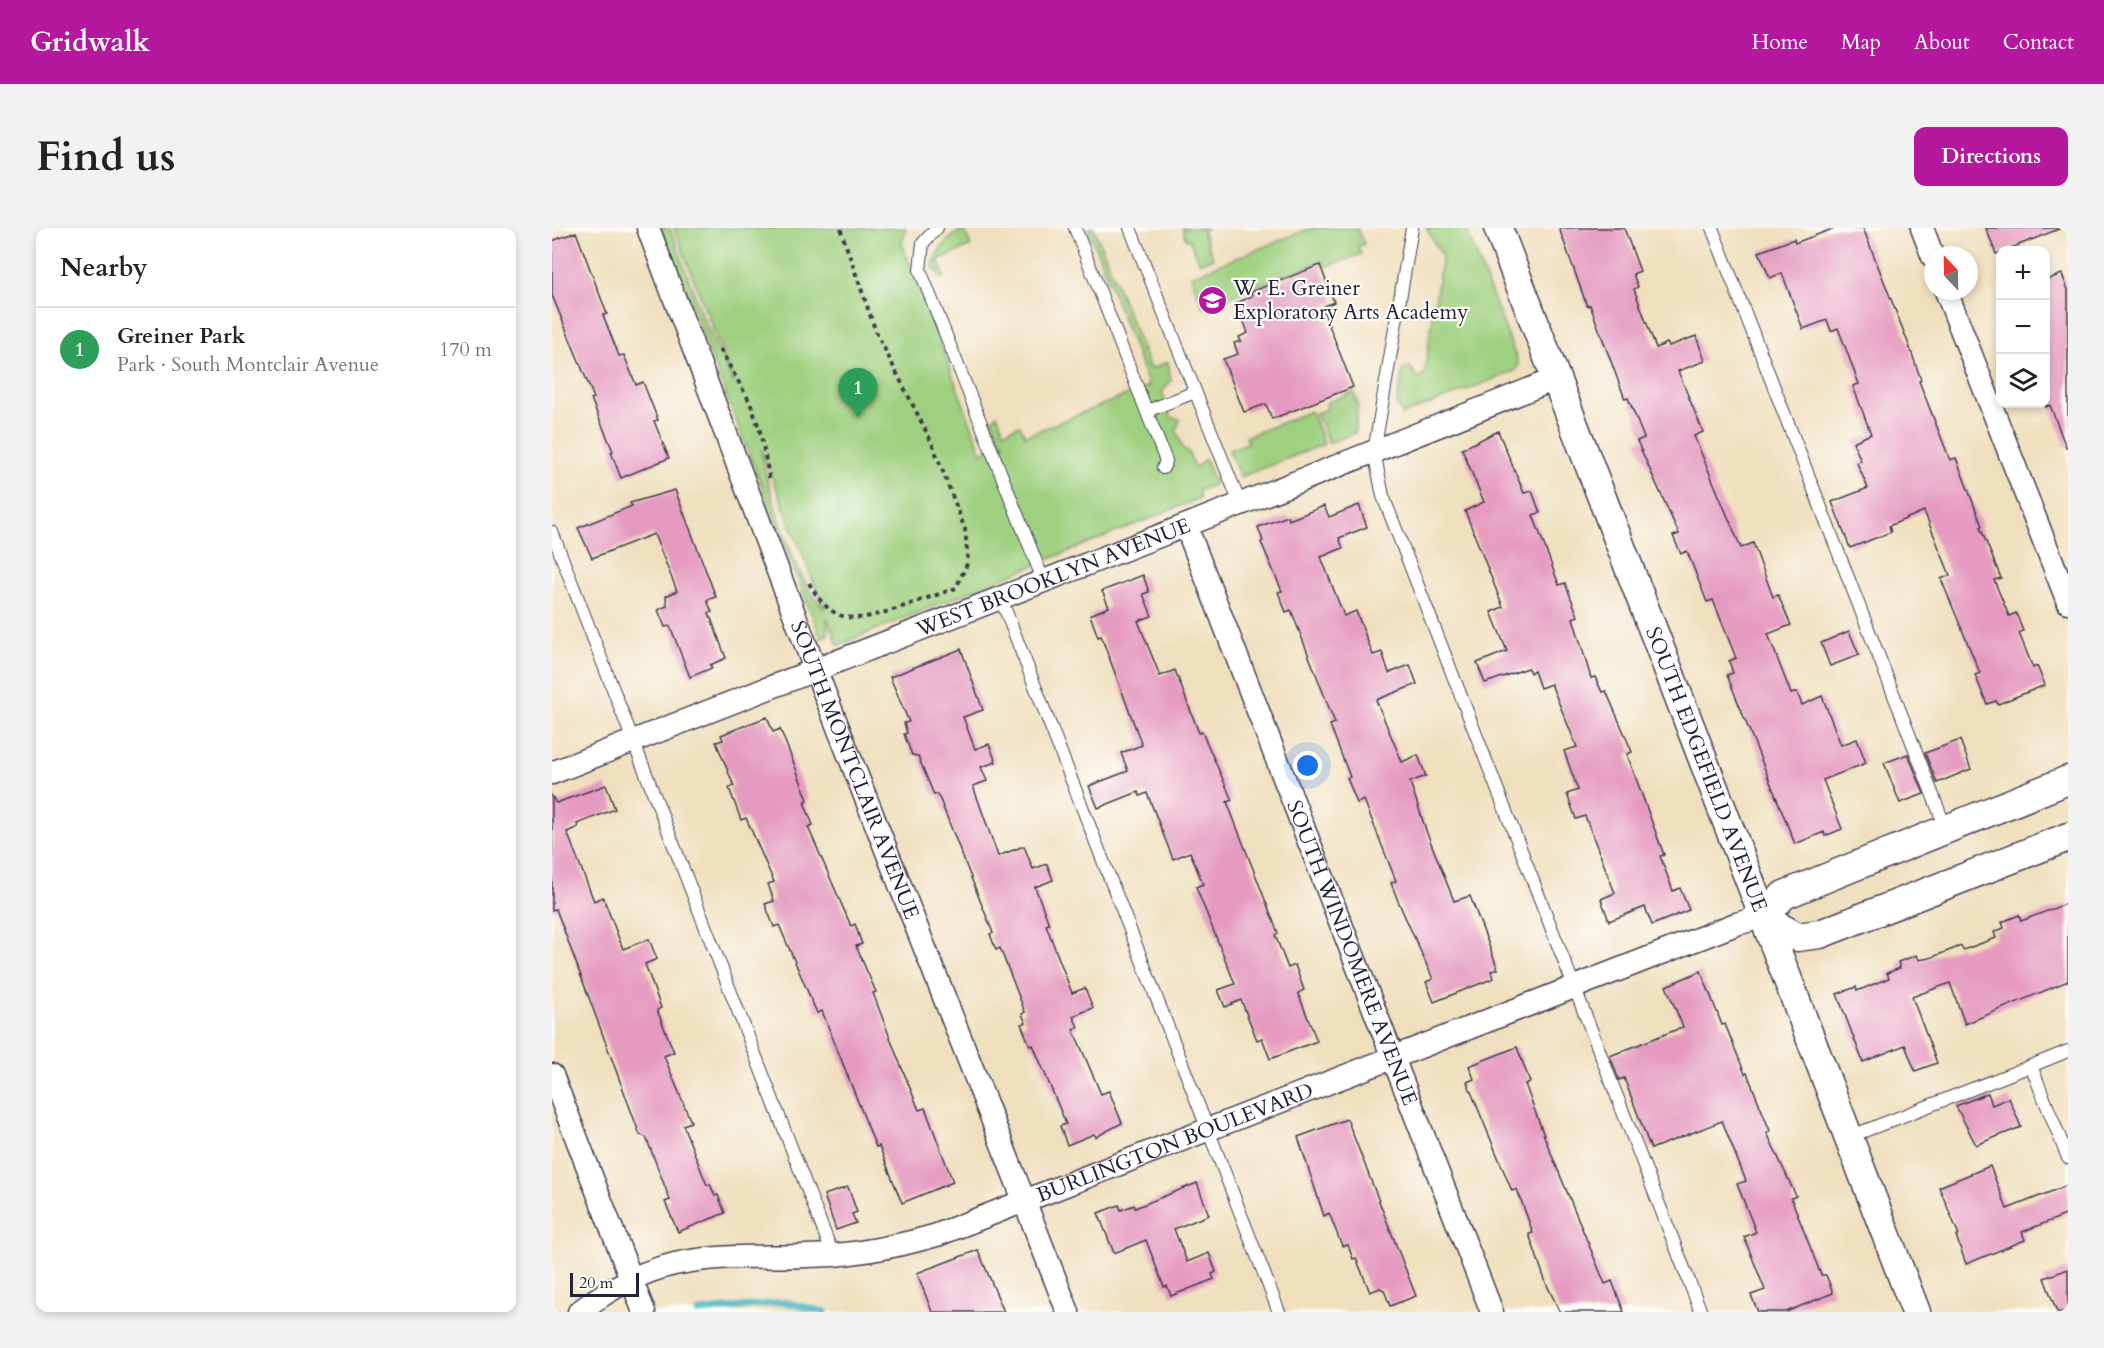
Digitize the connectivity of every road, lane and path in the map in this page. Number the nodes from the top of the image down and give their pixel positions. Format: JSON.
{"nodes":[{"id":1,"x":648,"y":228,"type":"edge"},
{"id":2,"x":840,"y":228,"type":"edge"},
{"id":3,"x":937,"y":228,"type":"edge"},
{"id":4,"x":1076,"y":228,"type":"edge"},
{"id":5,"x":1130,"y":228,"type":"edge"},
{"id":6,"x":1412,"y":228,"type":"edge"},
{"id":7,"x":1498,"y":228,"type":"edge"},
{"id":8,"x":1712,"y":228,"type":"edge"},
{"id":9,"x":1922,"y":228,"type":"edge"},
{"id":10,"x":1929,"y":246,"type":"edge"},
{"id":11,"x":1950,"y":300,"type":"edge"},
{"id":12,"x":717,"y":344,"type":"dead end"},
{"id":13,"x":1555,"y":379,"type":"junction"},
{"id":14,"x":1195,"y":392,"type":"junction"},
{"id":15,"x":1147,"y":411,"type":"junction"},
{"id":16,"x":1374,"y":452,"type":"junction"},
{"id":17,"x":1163,"y":468,"type":"dead end"},
{"id":18,"x":772,"y":488,"type":"dead end"},
{"id":19,"x":1241,"y":506,"type":"junction"},
{"id":20,"x":1186,"y":526,"type":"junction"},
{"id":21,"x":552,"y":532,"type":"edge"},
{"id":22,"x":806,"y":577,"type":"dead end"},
{"id":23,"x":1044,"y":582,"type":"junction"},
{"id":24,"x":1001,"y":599,"type":"junction"},
{"id":25,"x":2068,"y":603,"type":"edge"},
{"id":26,"x":815,"y":669,"type":"junction"},
{"id":27,"x":634,"y":741,"type":"junction"},
{"id":28,"x":552,"y":773,"type":"edge"},
{"id":29,"x":2068,"y":780,"type":"edge"},
{"id":30,"x":1946,"y":829,"type":"junction"},
{"id":31,"x":2068,"y":837,"type":"edge"},
{"id":32,"x":1763,"y":917,"type":"junction"},
{"id":33,"x":1574,"y":989,"type":"junction"},
{"id":34,"x":2068,"y":1051,"type":"edge"},
{"id":35,"x":1393,"y":1059,"type":"junction"},
{"id":36,"x":2031,"y":1066,"type":"junction"},
{"id":37,"x":552,"y":1075,"type":"edge"},
{"id":38,"x":1208,"y":1129,"type":"junction"},
{"id":39,"x":1848,"y":1138,"type":"junction"},
{"id":40,"x":2068,"y":1158,"type":"edge"},
{"id":41,"x":1025,"y":1202,"type":"junction"},
{"id":42,"x":833,"y":1255,"type":"junction"},
{"id":43,"x":631,"y":1277,"type":"junction"},
{"id":44,"x":579,"y":1312,"type":"edge"},
{"id":45,"x":645,"y":1312,"type":"edge"},
{"id":46,"x":1068,"y":1312,"type":"edge"},
{"id":47,"x":1279,"y":1312,"type":"edge"},
{"id":48,"x":1492,"y":1312,"type":"edge"},
{"id":49,"x":1701,"y":1312,"type":"edge"},
{"id":50,"x":1916,"y":1312,"type":"edge"}],
"edges":[{"from":1,"to":26,"type":"street","name":"SOUTH MONTCLAIR AVENUE"},
{"from":2,"to":22,"type":"path"},
{"from":3,"to":23,"type":"lane"},
{"from":4,"to":15,"type":"lane"},
{"from":5,"to":14,"type":"lane"},
{"from":6,"to":16,"type":"lane"},
{"from":7,"to":13,"type":"street","name":"SOUTH EDGEFIELD AVENUE"},
{"from":8,"to":30,"type":"lane"},
{"from":9,"to":10,"type":"street"},
{"from":11,"to":25,"type":"street"},
{"from":12,"to":18,"type":"path"},
{"from":13,"to":16,"type":"street","name":"WEST BROOKLYN AVENUE"},
{"from":13,"to":32,"type":"street","name":"SOUTH EDGEFIELD AVENUE"},
{"from":14,"to":15,"type":"lane"},
{"from":14,"to":19,"type":"lane"},
{"from":15,"to":17,"type":"lane"},
{"from":16,"to":19,"type":"street","name":"WEST BROOKLYN AVENUE"},
{"from":16,"to":33,"type":"lane"},
{"from":19,"to":20,"type":"street","name":"WEST BROOKLYN AVENUE"},
{"from":20,"to":23,"type":"street","name":"WEST BROOKLYN AVENUE"},
{"from":20,"to":35,"type":"street","name":"SOUTH WINDOMERE AVENUE"},
{"from":21,"to":27,"type":"lane"},
{"from":23,"to":24,"type":"street","name":"WEST BROOKLYN AVENUE"},
{"from":24,"to":26,"type":"street","name":"WEST BROOKLYN AVENUE"},
{"from":24,"to":38,"type":"lane"},
{"from":26,"to":27,"type":"street","name":"WEST BROOKLYN AVENUE"},
{"from":26,"to":41,"type":"street","name":"SOUTH MONTCLAIR AVENUE"},
{"from":27,"to":28,"type":"street","name":"WEST BROOKLYN AVENUE"},
{"from":27,"to":42,"type":"lane"},
{"from":29,"to":30,"type":"street"},
{"from":30,"to":32,"type":"street"},
{"from":31,"to":32,"type":"street"},
{"from":32,"to":33,"type":"street","name":"BURLINGTON BOULEVARD"},
{"from":32,"to":39,"type":"street","name":"SOUTH EDGEFIELD AVENUE"},
{"from":33,"to":35,"type":"street","name":"BURLINGTON BOULEVARD"},
{"from":33,"to":49,"type":"lane"},
{"from":34,"to":36,"type":"lane"},
{"from":35,"to":38,"type":"street","name":"BURLINGTON BOULEVARD"},
{"from":35,"to":48,"type":"street","name":"SOUTH WINDOMERE AVENUE"},
{"from":36,"to":39,"type":"lane"},
{"from":36,"to":40,"type":"lane"},
{"from":37,"to":43,"type":"street"},
{"from":38,"to":41,"type":"street","name":"BURLINGTON BOULEVARD"},
{"from":38,"to":47,"type":"lane"},
{"from":39,"to":50,"type":"street","name":"SOUTH EDGEFIELD AVENUE"},
{"from":41,"to":42,"type":"street","name":"BURLINGTON BOULEVARD"},
{"from":41,"to":46,"type":"street","name":"SOUTH MONTCLAIR AVENUE"},
{"from":42,"to":43,"type":"street","name":"BURLINGTON BOULEVARD"},
{"from":43,"to":44,"type":"street","name":"BURLINGTON BOULEVARD"},
{"from":43,"to":45,"type":"street"}]}
